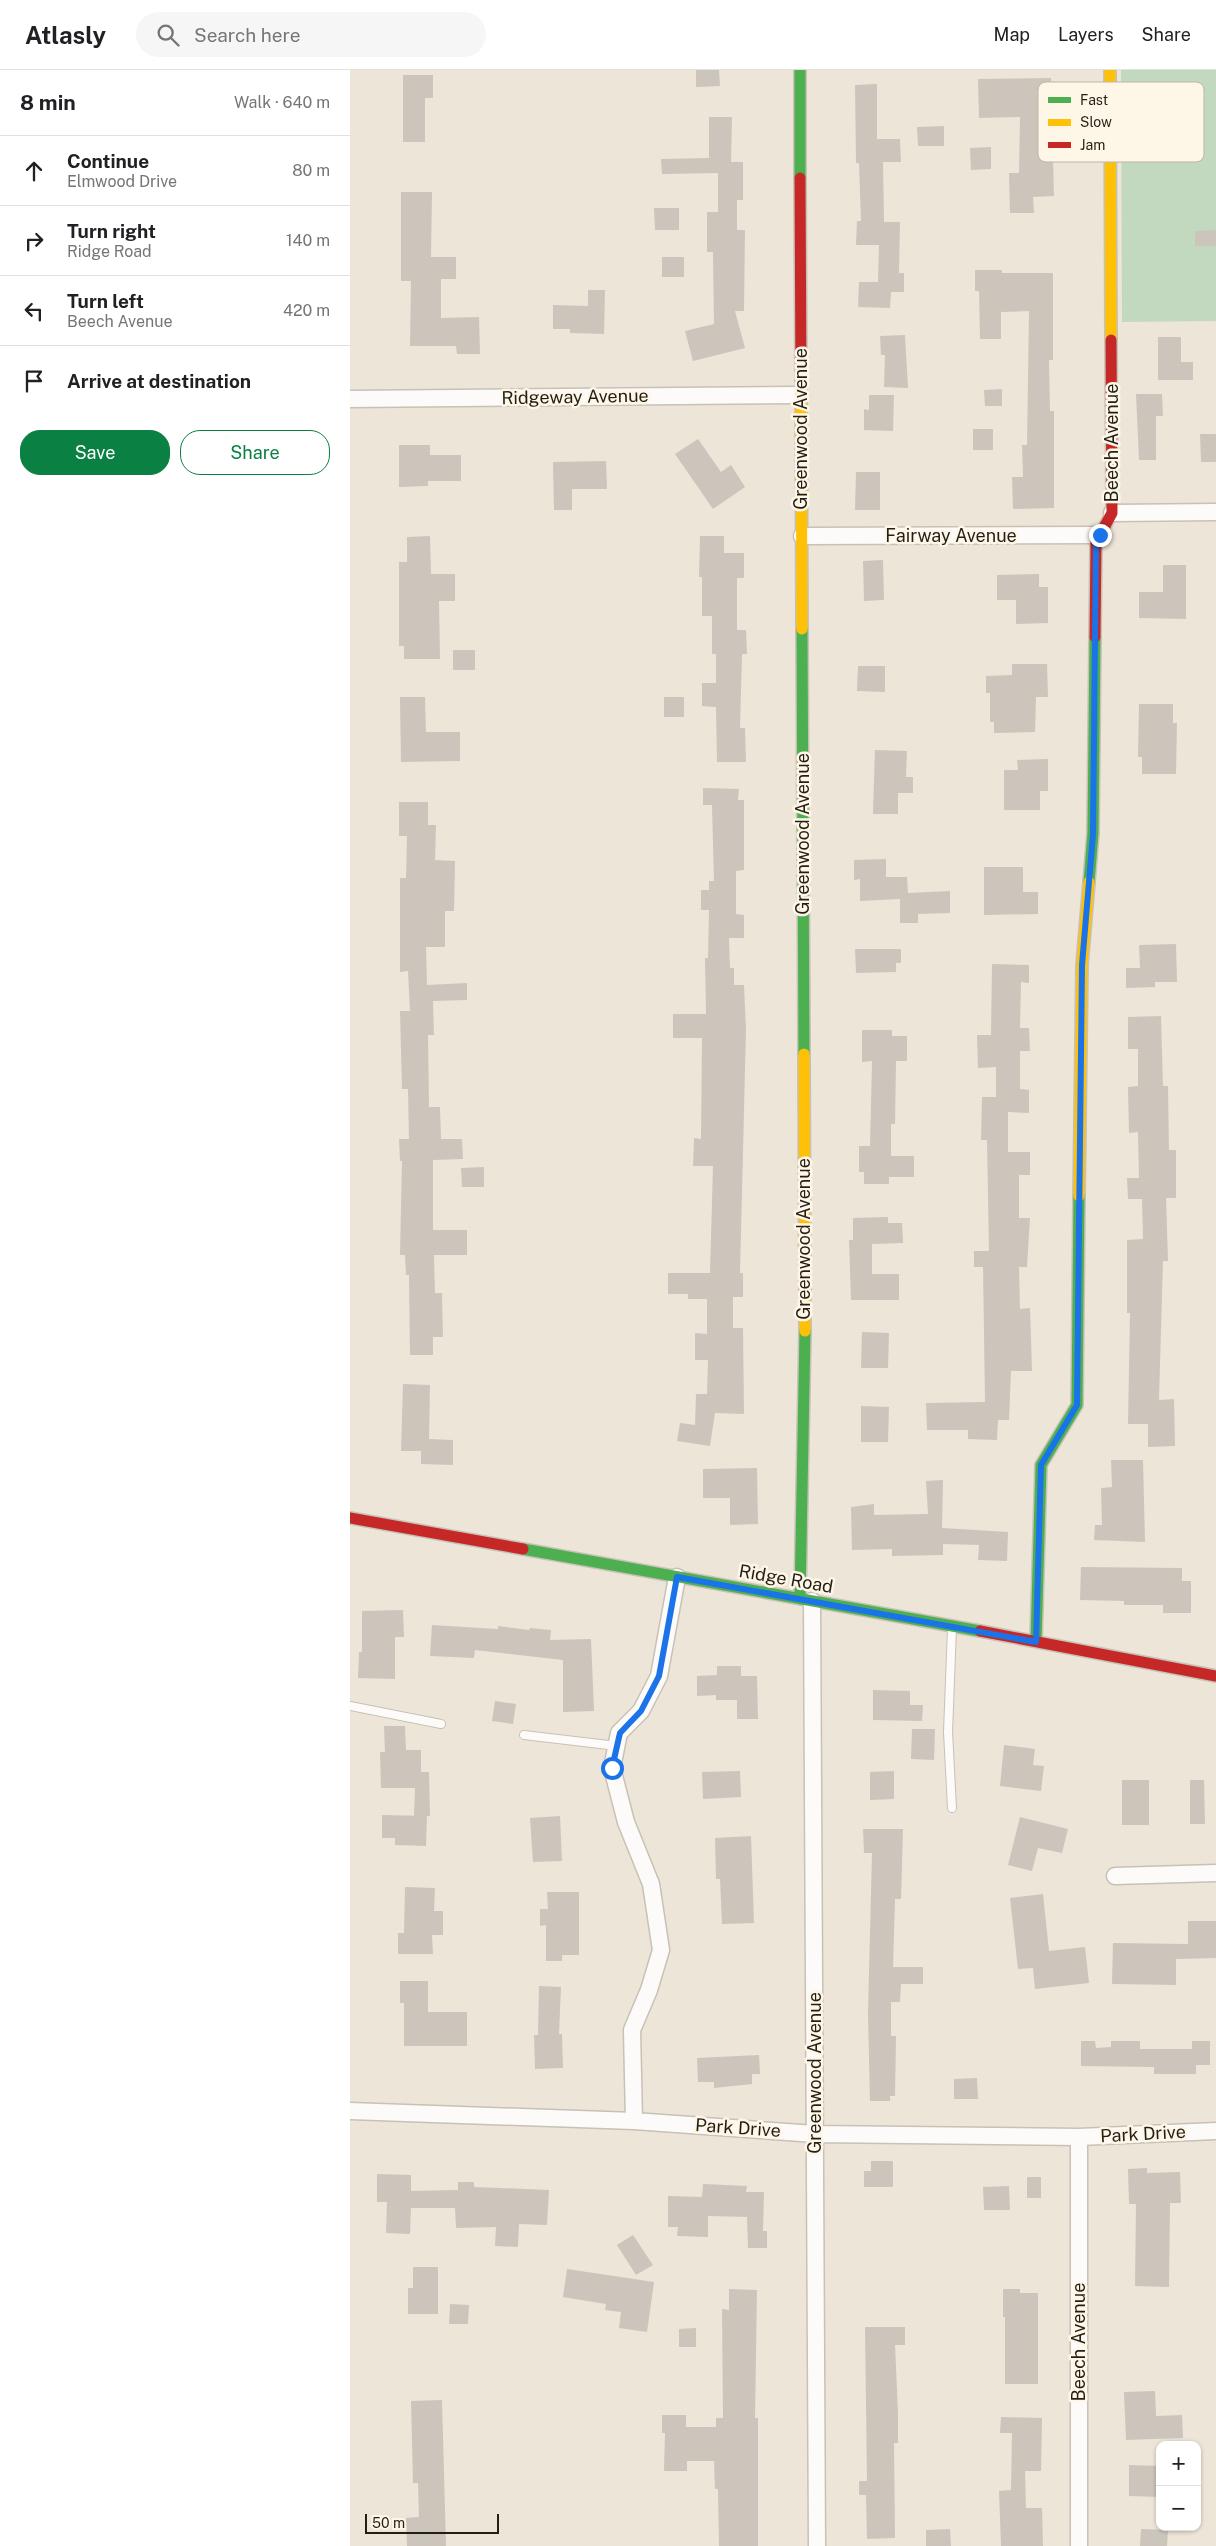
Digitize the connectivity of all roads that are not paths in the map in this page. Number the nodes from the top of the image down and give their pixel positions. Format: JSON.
{"nodes":[{"id":1,"x":800,"y":70,"type":"edge"},
{"id":2,"x":1110,"y":162,"type":"edge"},
{"id":3,"x":800,"y":395,"type":"junction"},
{"id":4,"x":350,"y":399,"type":"edge"},
{"id":5,"x":1216,"y":512,"type":"edge"},
{"id":6,"x":1112,"y":513,"type":"junction"},
{"id":7,"x":1100,"y":535,"type":"junction"},
{"id":8,"x":802,"y":536,"type":"junction"},
{"id":9,"x":350,"y":1518,"type":"edge"},
{"id":10,"x":677,"y":1577,"type":"junction"},
{"id":11,"x":806,"y":1600,"type":"junction"},
{"id":12,"x":952,"y":1626,"type":"junction"},
{"id":13,"x":1036,"y":1642,"type":"junction"},
{"id":14,"x":1216,"y":1676,"type":"edge"},
{"id":15,"x":350,"y":1706,"type":"edge"},
{"id":16,"x":441,"y":1724,"type":"dead end"},
{"id":17,"x":524,"y":1735,"type":"dead end"},
{"id":18,"x":617,"y":1746,"type":"junction"},
{"id":19,"x":952,"y":1808,"type":"dead end"},
{"id":20,"x":1216,"y":1873,"type":"edge"},
{"id":21,"x":1115,"y":1876,"type":"dead end"},
{"id":22,"x":350,"y":2111,"type":"edge"},
{"id":23,"x":634,"y":2121,"type":"junction"},
{"id":24,"x":1216,"y":2131,"type":"edge"},
{"id":25,"x":815,"y":2134,"type":"junction"},
{"id":26,"x":1079,"y":2137,"type":"junction"},
{"id":27,"x":816,"y":2546,"type":"edge"},
{"id":28,"x":1079,"y":2546,"type":"edge"}],
"edges":[{"from":1,"to":3,"type":"street","name":"Greenwood Avenue"},
{"from":2,"to":6,"type":"street","name":"Beech Avenue"},
{"from":3,"to":4,"type":"street","name":"Ridgeway Avenue"},
{"from":3,"to":8,"type":"street","name":"Greenwood Avenue"},
{"from":5,"to":6,"type":"street"},
{"from":6,"to":7,"type":"street","name":"Beech Avenue"},
{"from":7,"to":8,"type":"street","name":"Fairway Avenue"},
{"from":7,"to":13,"type":"street","name":"Beech Avenue"},
{"from":8,"to":11,"type":"street","name":"Greenwood Avenue"},
{"from":9,"to":10,"type":"street","name":"Ridge Road"},
{"from":10,"to":11,"type":"street","name":"Ridge Road"},
{"from":10,"to":18,"type":"street"},
{"from":11,"to":12,"type":"street","name":"Ridge Road"},
{"from":11,"to":25,"type":"street","name":"Greenwood Avenue"},
{"from":12,"to":13,"type":"street","name":"Ridge Road"},
{"from":12,"to":19,"type":"lane"},
{"from":13,"to":14,"type":"street","name":"Ridge Road"},
{"from":15,"to":16,"type":"lane"},
{"from":17,"to":18,"type":"lane"},
{"from":18,"to":23,"type":"street"},
{"from":20,"to":21,"type":"street"},
{"from":22,"to":23,"type":"street","name":"Park Drive"},
{"from":23,"to":25,"type":"street","name":"Park Drive"},
{"from":24,"to":26,"type":"street","name":"Park Drive"},
{"from":25,"to":26,"type":"street","name":"Park Drive"},
{"from":25,"to":27,"type":"street","name":"Greenwood Avenue"},
{"from":26,"to":28,"type":"street","name":"Beech Avenue"}]}
